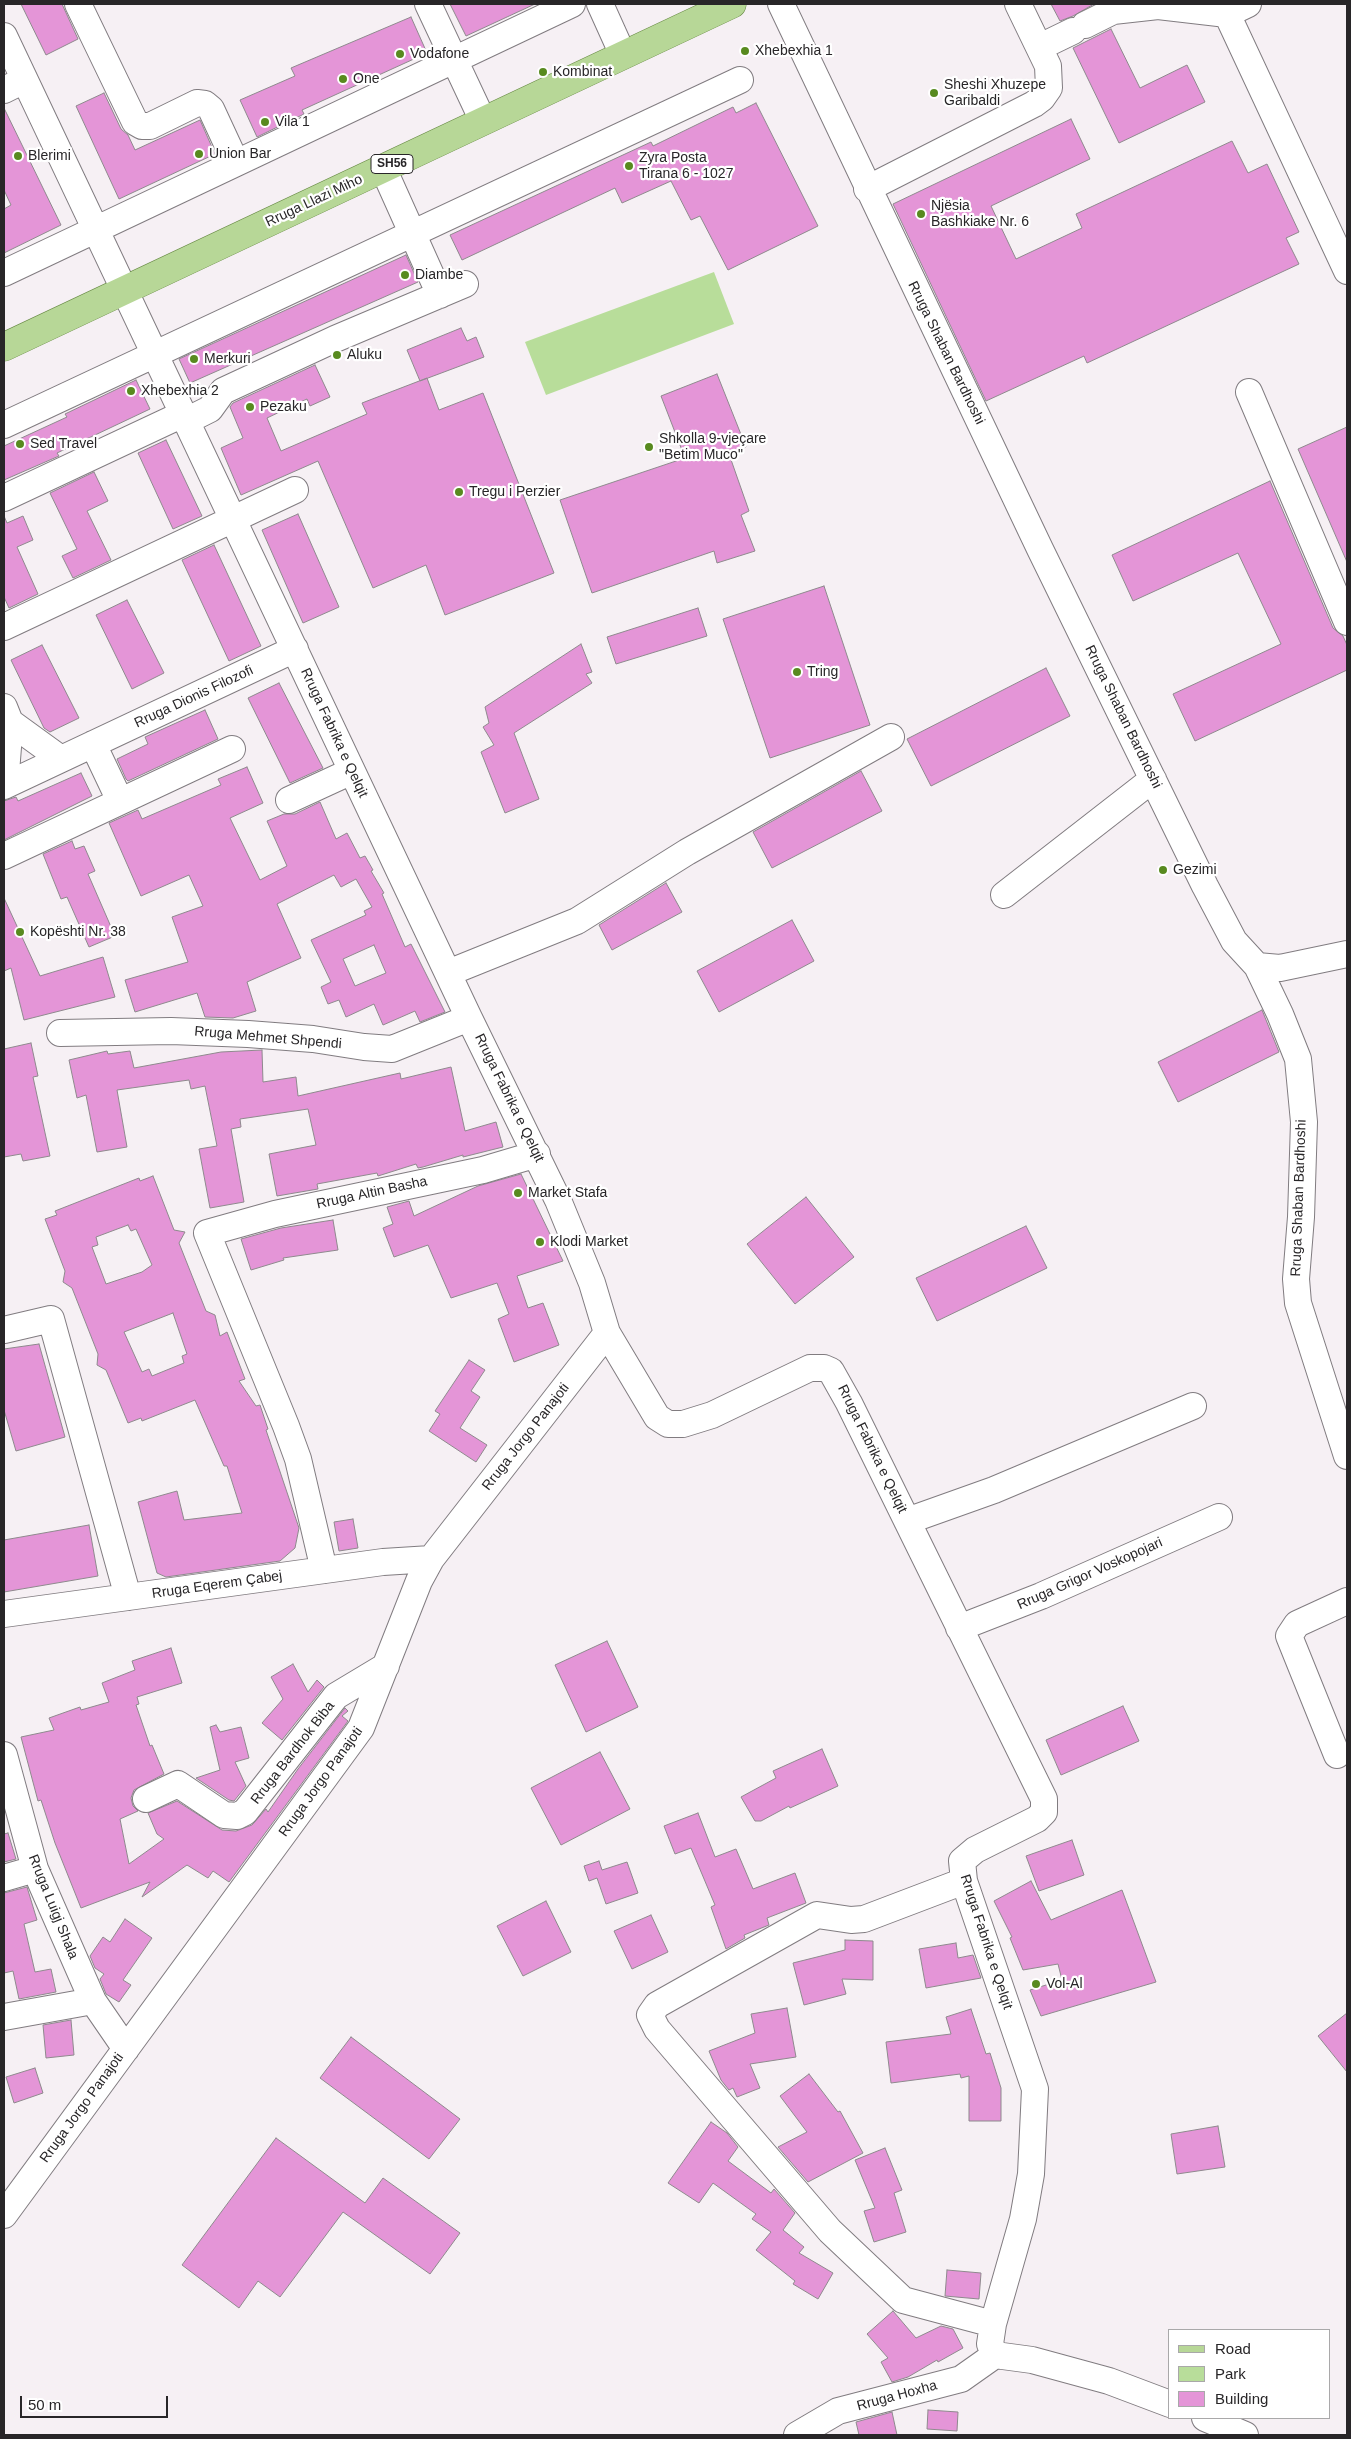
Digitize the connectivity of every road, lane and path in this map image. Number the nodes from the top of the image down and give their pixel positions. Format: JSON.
{"nodes":[{"id":1,"x":78,"y":4,"type":"edge"},
{"id":2,"x":428,"y":4,"type":"edge"},
{"id":3,"x":572,"y":4,"type":"edge"},
{"id":4,"x":600,"y":4,"type":"edge"},
{"id":5,"x":732,"y":4,"type":"edge"},
{"id":6,"x":780,"y":4,"type":"edge"},
{"id":7,"x":1018,"y":4,"type":"edge"},
{"id":8,"x":1238,"y":9,"type":"edge"},
{"id":9,"x":4,"y":36,"type":"edge"},
{"id":10,"x":1040,"y":47,"type":"junction"},
{"id":11,"x":623,"y":55,"type":"junction"},
{"id":12,"x":454,"y":60,"type":"junction"},
{"id":13,"x":740,"y":80,"type":"dead end"},
{"id":14,"x":14,"y":85,"type":"edge"},
{"id":15,"x":483,"y":121,"type":"junction"},
{"id":16,"x":236,"y":163,"type":"junction"},
{"id":17,"x":384,"y":168,"type":"junction"},
{"id":18,"x":867,"y":189,"type":"junction"},
{"id":19,"x":96,"y":229,"type":"junction"},
{"id":20,"x":412,"y":234,"type":"junction"},
{"id":21,"x":1347,"y":271,"type":"edge"},
{"id":22,"x":4,"y":273,"type":"edge"},
{"id":23,"x":466,"y":284,"type":"dead end"},
{"id":24,"x":124,"y":290,"type":"junction"},
{"id":25,"x":440,"y":295,"type":"junction"},
{"id":26,"x":4,"y":347,"type":"edge"},
{"id":27,"x":155,"y":354,"type":"junction"},
{"id":28,"x":1248,"y":392,"type":"dead end"},
{"id":29,"x":185,"y":417,"type":"junction"},
{"id":30,"x":4,"y":425,"type":"edge"},
{"id":31,"x":295,"y":490,"type":"dead end"},
{"id":32,"x":4,"y":498,"type":"edge"},
{"id":33,"x":233,"y":519,"type":"junction"},
{"id":34,"x":1347,"y":622,"type":"edge"},
{"id":35,"x":4,"y":627,"type":"edge"},
{"id":36,"x":295,"y":650,"type":"junction"},
{"id":37,"x":7,"y":714,"type":"edge"},
{"id":38,"x":892,"y":737,"type":"dead end"},
{"id":39,"x":93,"y":744,"type":"junction"},
{"id":40,"x":232,"y":749,"type":"dead end"},
{"id":41,"x":61,"y":759,"type":"junction"},
{"id":42,"x":352,"y":771,"type":"junction"},
{"id":43,"x":1154,"y":779,"type":"junction"},
{"id":44,"x":4,"y":786,"type":"edge"},
{"id":45,"x":289,"y":800,"type":"dead end"},
{"id":46,"x":120,"y":801,"type":"junction"},
{"id":47,"x":4,"y":856,"type":"edge"},
{"id":48,"x":1004,"y":895,"type":"dead end"},
{"id":49,"x":1347,"y":954,"type":"edge"},
{"id":50,"x":1257,"y":966,"type":"junction"},
{"id":51,"x":448,"y":973,"type":"junction"},
{"id":52,"x":469,"y":1018,"type":"junction"},
{"id":53,"x":60,"y":1033,"type":"dead end"},
{"id":54,"x":537,"y":1154,"type":"junction"},
{"id":55,"x":4,"y":1330,"type":"edge"},
{"id":56,"x":607,"y":1333,"type":"junction"},
{"id":57,"x":1193,"y":1406,"type":"dead end"},
{"id":58,"x":1346,"y":1447,"type":"edge"},
{"id":59,"x":1219,"y":1517,"type":"dead end"},
{"id":60,"x":907,"y":1521,"type":"junction"},
{"id":61,"x":431,"y":1559,"type":"junction"},
{"id":62,"x":324,"y":1570,"type":"junction"},
{"id":63,"x":128,"y":1597,"type":"junction"},
{"id":64,"x":1347,"y":1601,"type":"edge"},
{"id":65,"x":4,"y":1614,"type":"edge"},
{"id":66,"x":960,"y":1628,"type":"junction"},
{"id":67,"x":386,"y":1666,"type":"junction"},
{"id":68,"x":4,"y":1755,"type":"edge"},
{"id":69,"x":1337,"y":1755,"type":"dead end"},
{"id":70,"x":146,"y":1799,"type":"dead end"},
{"id":71,"x":35,"y":1869,"type":"junction"},
{"id":72,"x":4,"y":1878,"type":"edge"},
{"id":73,"x":964,"y":1881,"type":"junction"},
{"id":74,"x":93,"y":2001,"type":"junction"},
{"id":75,"x":4,"y":2017,"type":"edge"},
{"id":76,"x":126,"y":2049,"type":"junction"},
{"id":77,"x":4,"y":2215,"type":"edge"},
{"id":78,"x":993,"y":2324,"type":"junction"},
{"id":79,"x":995,"y":2355,"type":"junction"},
{"id":80,"x":1168,"y":2403,"type":"edge"},
{"id":81,"x":1207,"y":2419,"type":"edge"},
{"id":82,"x":797,"y":2435,"type":"edge"},
{"id":83,"x":1245,"y":2435,"type":"edge"}],
"edges":[{"from":1,"to":16,"type":"street"},
{"from":2,"to":12,"type":"street"},
{"from":3,"to":12,"type":"street"},
{"from":4,"to":11,"type":"street"},
{"from":5,"to":11,"type":"main road","name":"Rruga Llazi Miho","number":"SH56"},
{"from":6,"to":18,"type":"street","name":"Rruga Shaban Bardhoshi"},
{"from":7,"to":10,"type":"street"},
{"from":8,"to":10,"type":"street"},
{"from":8,"to":21,"type":"street"},
{"from":9,"to":14,"type":"street","name":"Rruga Fabrika e Qelqit"},
{"from":10,"to":18,"type":"street"},
{"from":11,"to":15,"type":"main road","name":"Rruga Llazi Miho","number":"SH56"},
{"from":12,"to":15,"type":"street"},
{"from":12,"to":16,"type":"street"},
{"from":13,"to":20,"type":"street"},
{"from":14,"to":19,"type":"street","name":"Rruga Fabrika e Qelqit"},
{"from":15,"to":17,"type":"main road","name":"Rruga Llazi Miho","number":"SH56"},
{"from":16,"to":19,"type":"street"},
{"from":17,"to":20,"type":"street"},
{"from":17,"to":24,"type":"main road","name":"Rruga Llazi Miho","number":"SH56"},
{"from":18,"to":43,"type":"street","name":"Rruga Shaban Bardhoshi"},
{"from":19,"to":22,"type":"street"},
{"from":19,"to":24,"type":"street","name":"Rruga Fabrika e Qelqit"},
{"from":20,"to":25,"type":"street"},
{"from":20,"to":27,"type":"street"},
{"from":23,"to":25,"type":"street"},
{"from":24,"to":26,"type":"main road","name":"Rruga Llazi Miho","number":"SH56"},
{"from":24,"to":27,"type":"street","name":"Rruga Fabrika e Qelqit"},
{"from":25,"to":29,"type":"street"},
{"from":27,"to":29,"type":"street","name":"Rruga Fabrika e Qelqit"},
{"from":27,"to":30,"type":"street"},
{"from":28,"to":34,"type":"street"},
{"from":29,"to":32,"type":"street"},
{"from":29,"to":33,"type":"street","name":"Rruga Fabrika e Qelqit"},
{"from":31,"to":33,"type":"street"},
{"from":33,"to":35,"type":"street"},
{"from":33,"to":36,"type":"street","name":"Rruga Fabrika e Qelqit"},
{"from":36,"to":39,"type":"street","name":"Rruga Dionis Filozofi"},
{"from":36,"to":42,"type":"street","name":"Rruga Fabrika e Qelqit"},
{"from":37,"to":41,"type":"street"},
{"from":37,"to":44,"type":"street"},
{"from":38,"to":51,"type":"street"},
{"from":39,"to":41,"type":"street","name":"Rruga Dionis Filozofi"},
{"from":39,"to":46,"type":"street"},
{"from":40,"to":46,"type":"street"},
{"from":41,"to":44,"type":"street","name":"Rruga Dionis Filozofi"},
{"from":42,"to":45,"type":"street"},
{"from":42,"to":51,"type":"street","name":"Rruga Fabrika e Qelqit"},
{"from":43,"to":48,"type":"street"},
{"from":43,"to":50,"type":"street","name":"Rruga Shaban Bardhoshi"},
{"from":46,"to":47,"type":"street"},
{"from":49,"to":50,"type":"street"},
{"from":50,"to":58,"type":"street","name":"Rruga Shaban Bardhoshi"},
{"from":51,"to":52,"type":"street","name":"Rruga Fabrika e Qelqit"},
{"from":52,"to":53,"type":"street","name":"Rruga Mehmet Shpendi"},
{"from":52,"to":54,"type":"street","name":"Rruga Fabrika e Qelqit"},
{"from":54,"to":56,"type":"street","name":"Rruga Fabrika e Qelqit"},
{"from":54,"to":62,"type":"street","name":"Rruga Altin Basha"},
{"from":55,"to":63,"type":"street"},
{"from":56,"to":60,"type":"street","name":"Rruga Fabrika e Qelqit"},
{"from":56,"to":61,"type":"street","name":"Rruga Jorgo Panajoti"},
{"from":57,"to":60,"type":"street"},
{"from":59,"to":66,"type":"street","name":"Rruga Grigor Voskopojari"},
{"from":60,"to":66,"type":"street","name":"Rruga Fabrika e Qelqit"},
{"from":61,"to":62,"type":"street","name":"Rruga Eqerem Çabej"},
{"from":61,"to":67,"type":"street","name":"Rruga Jorgo Panajoti"},
{"from":62,"to":63,"type":"street","name":"Rruga Eqerem Çabej"},
{"from":63,"to":65,"type":"street","name":"Rruga Eqerem Çabej"},
{"from":64,"to":69,"type":"street"},
{"from":66,"to":73,"type":"street","name":"Rruga Fabrika e Qelqit"},
{"from":67,"to":70,"type":"street","name":"Rruga Bardhok Biba"},
{"from":67,"to":76,"type":"street","name":"Rruga Jorgo Panajoti"},
{"from":68,"to":71,"type":"street","name":"Rruga Luigj Shala"},
{"from":71,"to":72,"type":"street"},
{"from":71,"to":74,"type":"street","name":"Rruga Luigj Shala"},
{"from":73,"to":78,"type":"street","name":"Rruga Fabrika e Qelqit"},
{"from":73,"to":78,"type":"street"},
{"from":74,"to":75,"type":"street"},
{"from":74,"to":76,"type":"street","name":"Rruga Luigj Shala"},
{"from":76,"to":77,"type":"street","name":"Rruga Jorgo Panajoti"},
{"from":78,"to":79,"type":"street","name":"Rruga Fabrika e Qelqit"},
{"from":79,"to":80,"type":"street"},
{"from":79,"to":82,"type":"street","name":"Rruga Hoxha"},
{"from":81,"to":83,"type":"street"}]}
